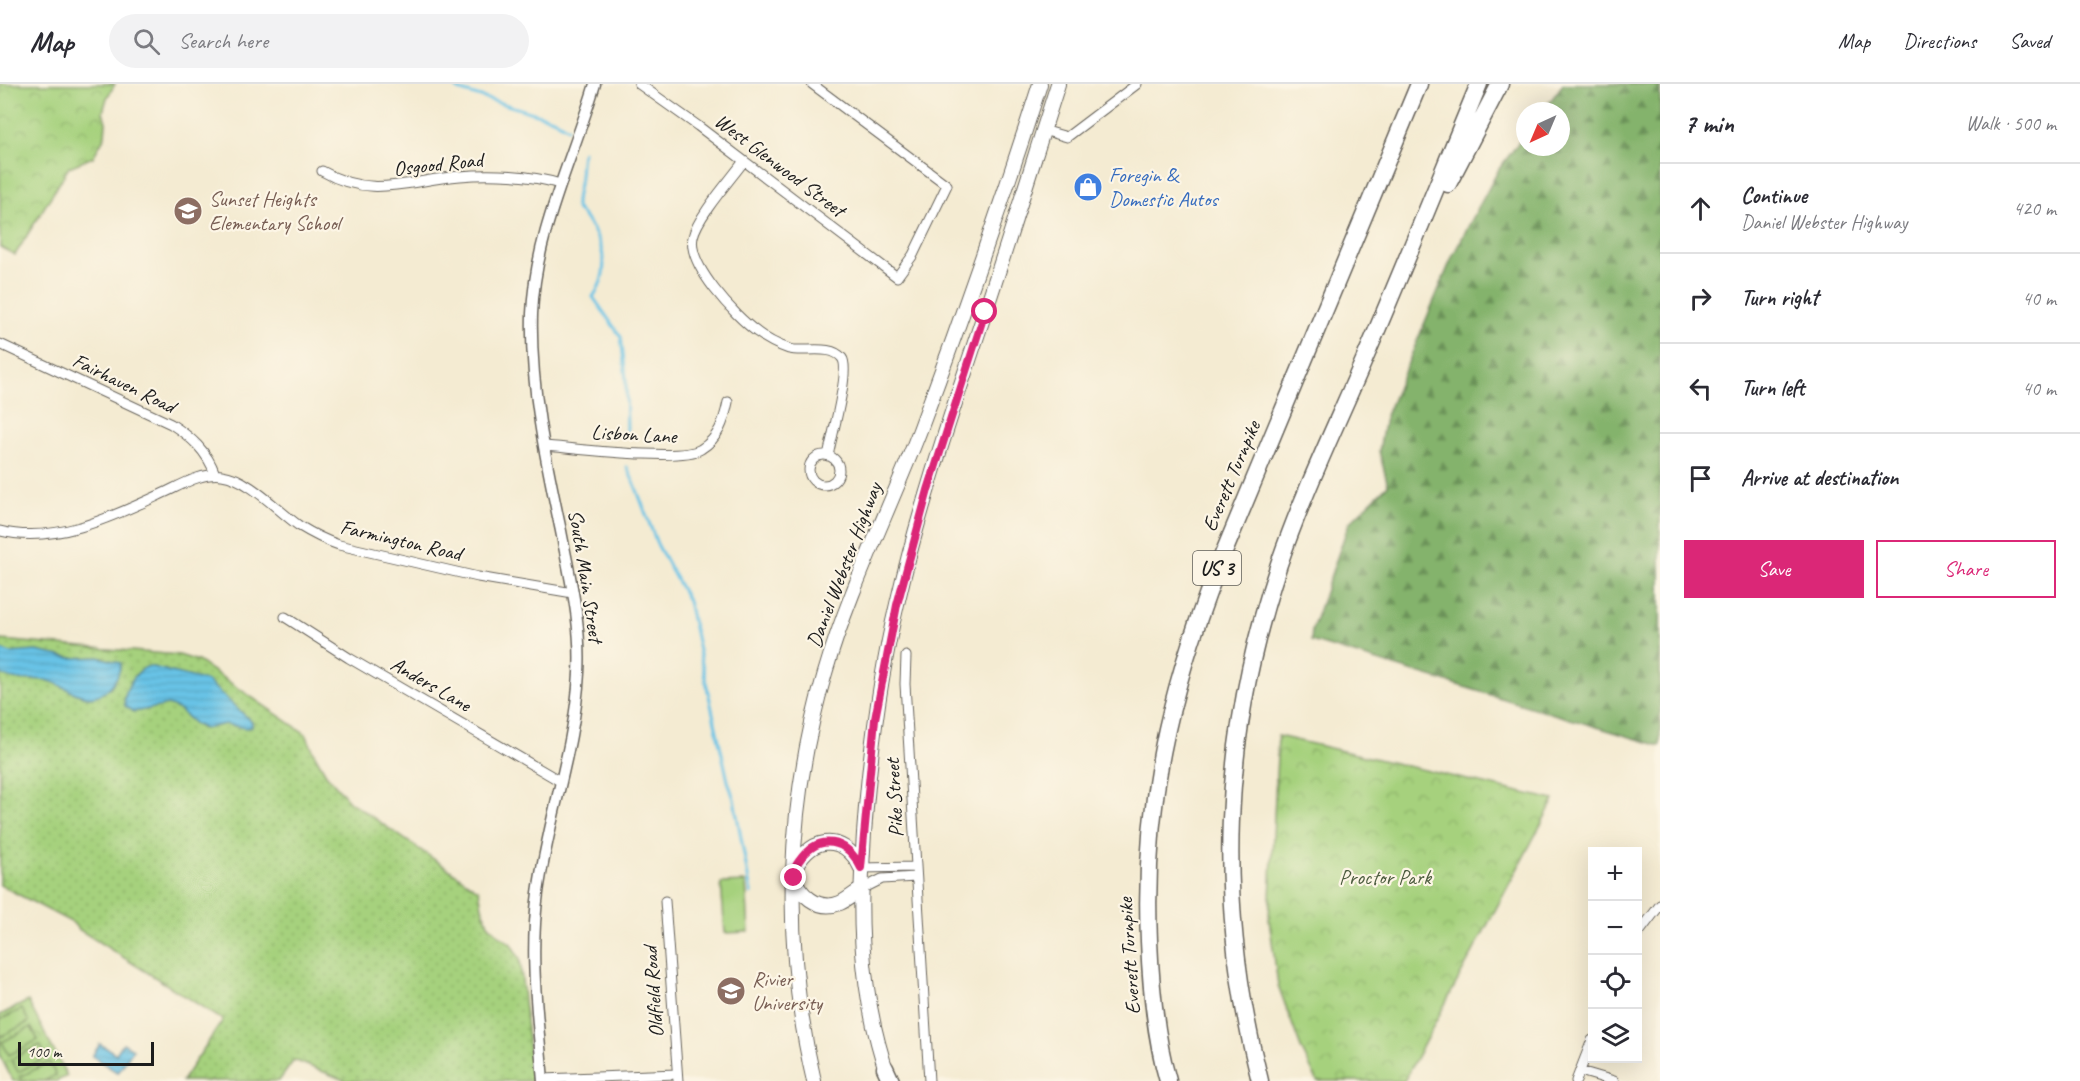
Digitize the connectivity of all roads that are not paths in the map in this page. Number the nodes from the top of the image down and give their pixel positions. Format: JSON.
{"nodes":[{"id":1,"x":595,"y":84,"type":"edge"},
{"id":2,"x":639,"y":84,"type":"edge"},
{"id":3,"x":812,"y":84,"type":"edge"},
{"id":4,"x":1040,"y":84,"type":"edge"},
{"id":5,"x":1058,"y":84,"type":"edge"},
{"id":6,"x":1137,"y":84,"type":"edge"},
{"id":7,"x":1406,"y":84,"type":"edge"},
{"id":8,"x":1419,"y":84,"type":"edge"},
{"id":9,"x":1479,"y":84,"type":"edge"},
{"id":10,"x":1500,"y":84,"type":"edge"},
{"id":11,"x":1043,"y":130,"type":"junction"},
{"id":12,"x":744,"y":161,"type":"junction"},
{"id":13,"x":322,"y":171,"type":"dead end"},
{"id":14,"x":560,"y":184,"type":"junction"},
{"id":15,"x":1425,"y":216,"type":"junction"},
{"id":16,"x":1331,"y":294,"type":"junction"},
{"id":17,"x":0,"y":344,"type":"edge"},
{"id":18,"x":728,"y":402,"type":"dead end"},
{"id":19,"x":544,"y":446,"type":"junction"},
{"id":20,"x":828,"y":456,"type":"dead end"},
{"id":21,"x":215,"y":474,"type":"junction"},
{"id":22,"x":0,"y":531,"type":"edge"},
{"id":23,"x":573,"y":593,"type":"junction"},
{"id":24,"x":285,"y":617,"type":"dead end"},
{"id":25,"x":906,"y":656,"type":"dead end"},
{"id":26,"x":560,"y":781,"type":"junction"},
{"id":27,"x":861,"y":868,"type":"junction"},
{"id":28,"x":916,"y":872,"type":"junction"},
{"id":29,"x":793,"y":874,"type":"junction"},
{"id":30,"x":860,"y":890,"type":"junction"},
{"id":31,"x":665,"y":901,"type":"dead end"},
{"id":32,"x":1660,"y":905,"type":"edge"},
{"id":33,"x":1642,"y":929,"type":"edge"},
{"id":34,"x":1234,"y":937,"type":"junction"},
{"id":35,"x":1588,"y":1052,"type":"edge"},
{"id":36,"x":1580,"y":1071,"type":"junction"},
{"id":37,"x":889,"y":1077,"type":"edge"},
{"id":38,"x":677,"y":1078,"type":"edge"},
{"id":39,"x":543,"y":1080,"type":"edge"},
{"id":40,"x":814,"y":1081,"type":"edge"},
{"id":41,"x":929,"y":1081,"type":"edge"},
{"id":42,"x":1168,"y":1081,"type":"edge"},
{"id":43,"x":1260,"y":1081,"type":"edge"},
{"id":44,"x":1271,"y":1081,"type":"edge"},
{"id":45,"x":1576,"y":1081,"type":"edge"},
{"id":46,"x":1614,"y":1081,"type":"edge"}],
"edges":[{"from":1,"to":14,"type":"street","name":"South Main Street"},
{"from":2,"to":12,"type":"street","name":"West Glenwood Street"},
{"from":3,"to":12,"type":"street","name":"West Glenwood Street"},
{"from":4,"to":29,"type":"main road","name":"Daniel Webster Highway"},
{"from":5,"to":11,"type":"main road"},
{"from":6,"to":11,"type":"street"},
{"from":7,"to":16,"type":"highway"},
{"from":8,"to":16,"type":"highway","name":"Everett Turnpike","number":"US 3"},
{"from":9,"to":15,"type":"highway","number":"US 3"},
{"from":10,"to":15,"type":"highway"},
{"from":11,"to":27,"type":"main road"},
{"from":12,"to":20,"type":"street"},
{"from":13,"to":14,"type":"street","name":"Osgood Road"},
{"from":14,"to":19,"type":"street","name":"South Main Street"},
{"from":15,"to":34,"type":"highway","number":"US 3"},
{"from":16,"to":42,"type":"highway","name":"Everett Turnpike","number":"US 3"},
{"from":17,"to":21,"type":"street","name":"Fairhaven Road"},
{"from":18,"to":19,"type":"street","name":"Lisbon Lane"},
{"from":19,"to":23,"type":"street","name":"South Main Street"},
{"from":21,"to":22,"type":"street"},
{"from":21,"to":23,"type":"street","name":"Farmington Road"},
{"from":23,"to":26,"type":"street","name":"South Main Street"},
{"from":24,"to":26,"type":"street","name":"Anders Lane"},
{"from":25,"to":28,"type":"street","name":"Pike Street"},
{"from":26,"to":39,"type":"street","name":"South Main Street"},
{"from":27,"to":28,"type":"street","name":"Pike Street"},
{"from":27,"to":29,"type":"main road"},
{"from":27,"to":30,"type":"main road"},
{"from":28,"to":30,"type":"street"},
{"from":28,"to":41,"type":"street","name":"Pike Street"},
{"from":29,"to":30,"type":"main road"},
{"from":29,"to":40,"type":"main road","name":"Daniel Webster Highway"},
{"from":30,"to":37,"type":"main road"},
{"from":31,"to":38,"type":"street","name":"Oldfield Road"},
{"from":32,"to":33,"type":"street"},
{"from":34,"to":43,"type":"highway","number":"US 3"},
{"from":34,"to":44,"type":"highway"},
{"from":35,"to":36,"type":"street"},
{"from":36,"to":45,"type":"street"},
{"from":36,"to":46,"type":"street"},
{"from":38,"to":39,"type":"street"}]}
